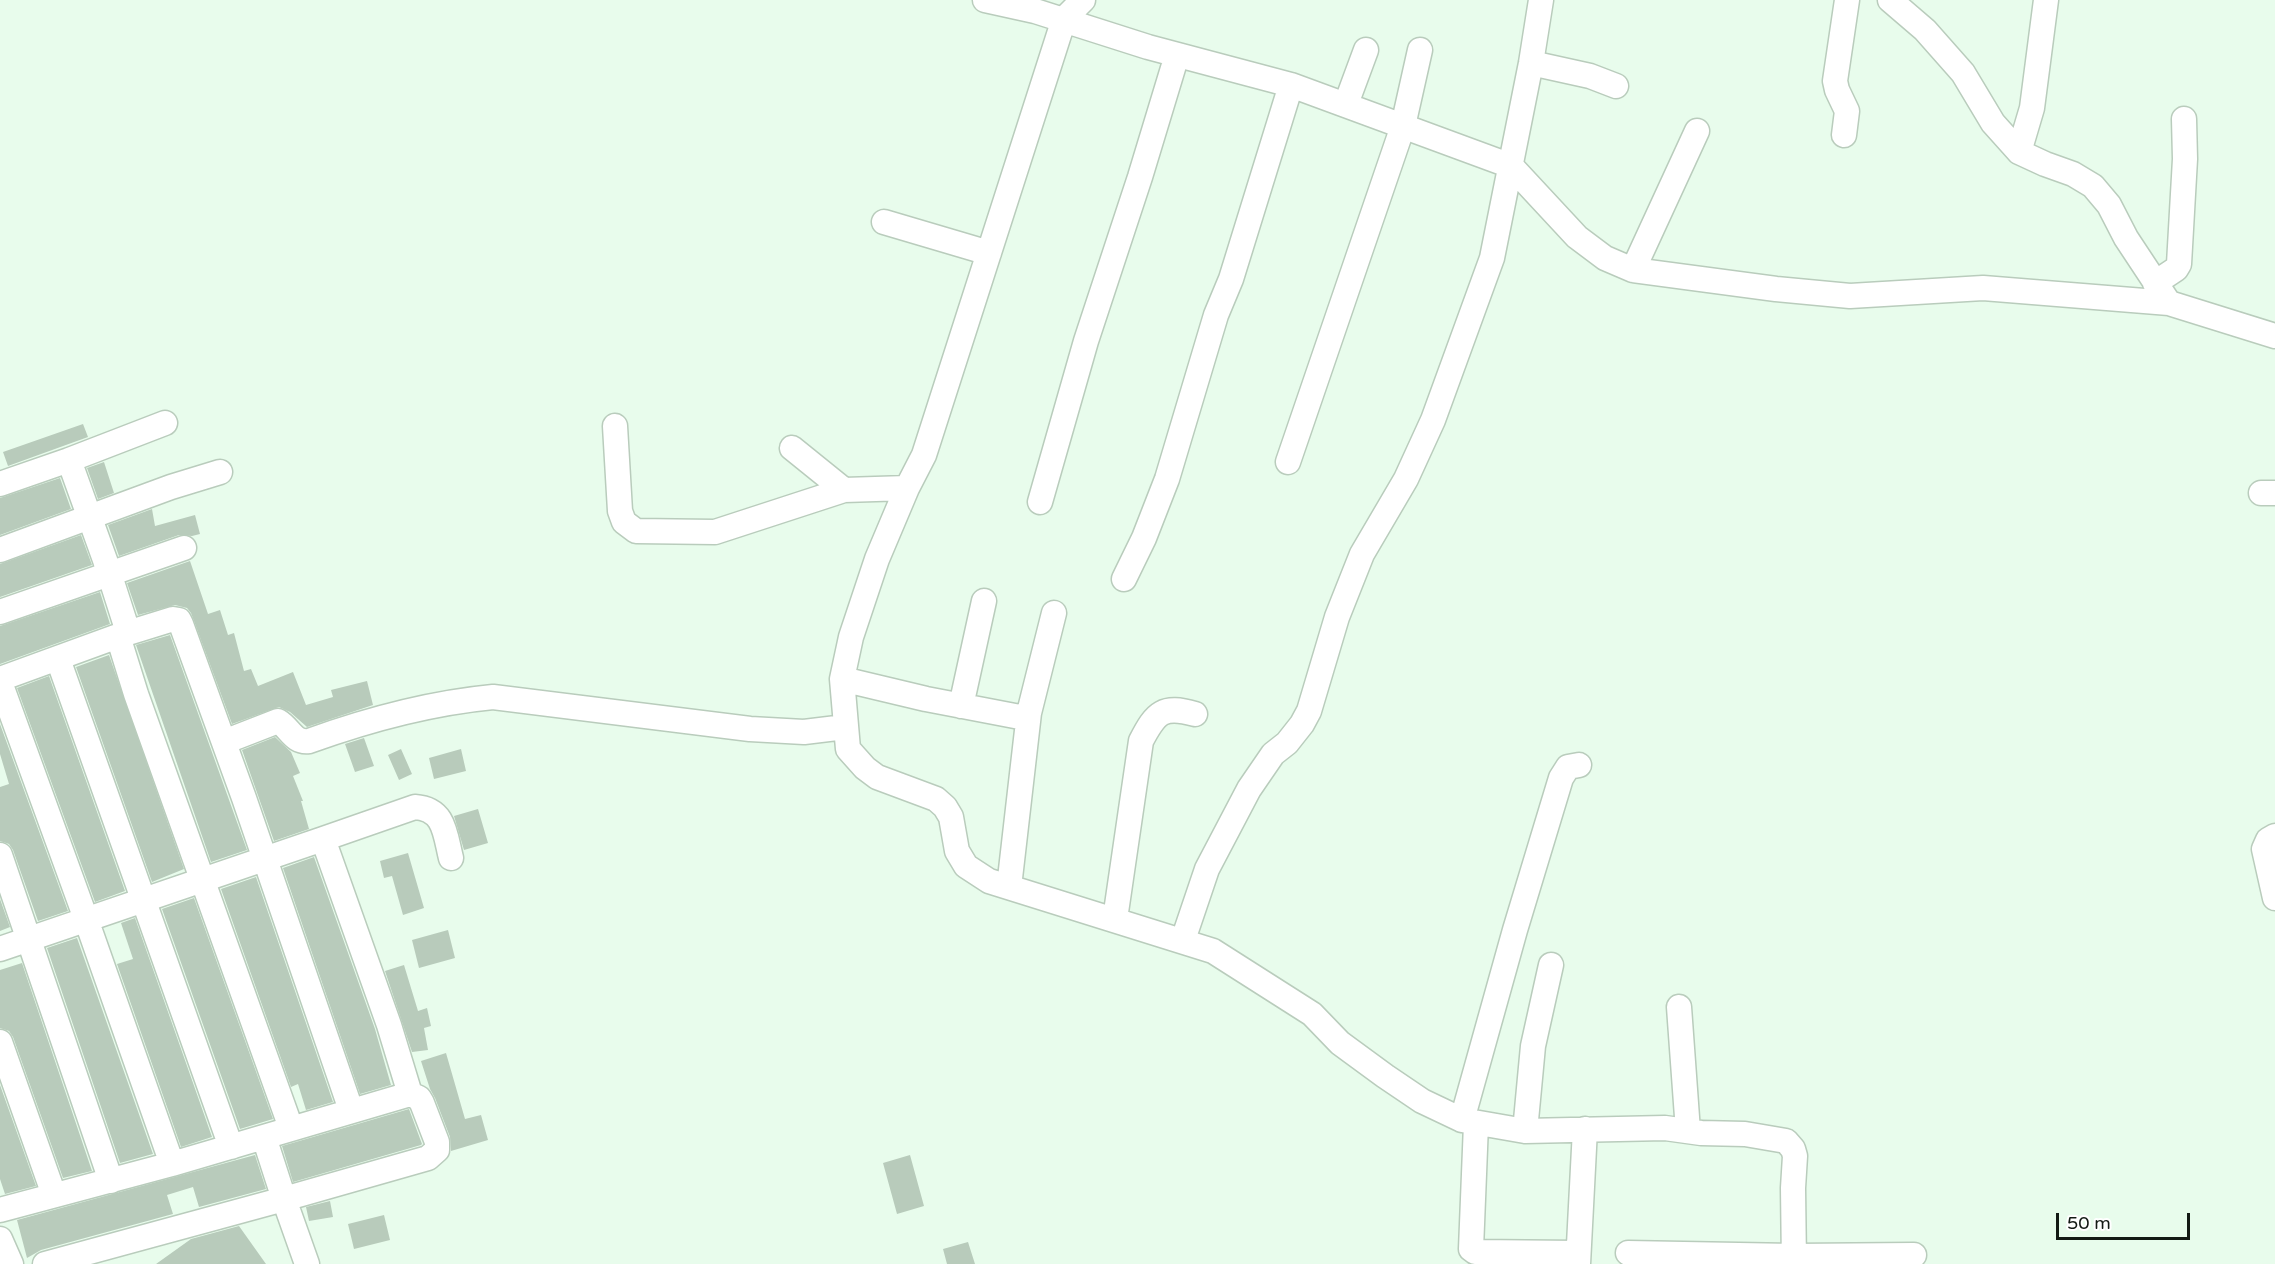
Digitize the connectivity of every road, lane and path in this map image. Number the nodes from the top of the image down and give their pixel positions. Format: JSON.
{"nodes":[{"id":1,"x":985,"y":0,"type":"edge"},
{"id":2,"x":1083,"y":0,"type":"edge"},
{"id":3,"x":1541,"y":0,"type":"edge"},
{"id":4,"x":1847,"y":0,"type":"edge"},
{"id":5,"x":1890,"y":0,"type":"edge"},
{"id":6,"x":2046,"y":0,"type":"edge"},
{"id":7,"x":1064,"y":19,"type":"junction"},
{"id":8,"x":1366,"y":50,"type":"dead end"},
{"id":9,"x":1420,"y":50,"type":"dead end"},
{"id":10,"x":1177,"y":55,"type":"junction"},
{"id":11,"x":1531,"y":63,"type":"junction"},
{"id":12,"x":1291,"y":85,"type":"junction"},
{"id":13,"x":1616,"y":86,"type":"dead end"},
{"id":14,"x":1346,"y":105,"type":"junction"},
{"id":15,"x":2184,"y":119,"type":"dead end"},
{"id":16,"x":1403,"y":126,"type":"junction"},
{"id":17,"x":1697,"y":131,"type":"dead end"},
{"id":18,"x":1844,"y":135,"type":"dead end"},
{"id":19,"x":2019,"y":152,"type":"junction"},
{"id":20,"x":1511,"y":166,"type":"junction"},
{"id":21,"x":884,"y":222,"type":"dead end"},
{"id":22,"x":989,"y":253,"type":"junction"},
{"id":23,"x":1633,"y":270,"type":"junction"},
{"id":24,"x":2155,"y":282,"type":"junction"},
{"id":25,"x":2169,"y":303,"type":"junction"},
{"id":26,"x":2275,"y":336,"type":"edge"},
{"id":27,"x":165,"y":423,"type":"dead end"},
{"id":28,"x":615,"y":426,"type":"dead end"},
{"id":29,"x":792,"y":448,"type":"dead end"},
{"id":30,"x":69,"y":460,"type":"junction"},
{"id":31,"x":1288,"y":462,"type":"dead end"},
{"id":32,"x":220,"y":472,"type":"dead end"},
{"id":33,"x":0,"y":484,"type":"edge"},
{"id":34,"x":907,"y":488,"type":"junction"},
{"id":35,"x":844,"y":490,"type":"junction"},
{"id":36,"x":1040,"y":502,"type":"dead end"},
{"id":37,"x":90,"y":517,"type":"junction"},
{"id":38,"x":184,"y":548,"type":"dead end"},
{"id":39,"x":0,"y":550,"type":"edge"},
{"id":40,"x":110,"y":575,"type":"junction"},
{"id":41,"x":1124,"y":579,"type":"dead end"},
{"id":42,"x":984,"y":601,"type":"dead end"},
{"id":43,"x":0,"y":612,"type":"edge"},
{"id":44,"x":1054,"y":614,"type":"dead end"},
{"id":45,"x":124,"y":634,"type":"junction"},
{"id":46,"x":58,"y":659,"type":"junction"},
{"id":47,"x":842,"y":679,"type":"junction"},
{"id":48,"x":0,"y":681,"type":"edge"},
{"id":49,"x":961,"y":706,"type":"junction"},
{"id":50,"x":1029,"y":713,"type":"junction"},
{"id":51,"x":1195,"y":714,"type":"dead end"},
{"id":52,"x":845,"y":728,"type":"junction"},
{"id":53,"x":224,"y":742,"type":"junction"},
{"id":54,"x":1579,"y":765,"type":"dead end"},
{"id":55,"x":2275,"y":836,"type":"edge"},
{"id":56,"x":323,"y":839,"type":"junction"},
{"id":57,"x":0,"y":855,"type":"edge"},
{"id":58,"x":264,"y":858,"type":"junction"},
{"id":59,"x":451,"y":858,"type":"dead end"},
{"id":60,"x":203,"y":879,"type":"junction"},
{"id":61,"x":1008,"y":887,"type":"junction"},
{"id":62,"x":2275,"y":898,"type":"edge"},
{"id":63,"x":144,"y":900,"type":"junction"},
{"id":64,"x":86,"y":919,"type":"junction"},
{"id":65,"x":1115,"y":920,"type":"junction"},
{"id":66,"x":29,"y":939,"type":"junction"},
{"id":67,"x":1183,"y":940,"type":"junction"},
{"id":68,"x":0,"y":949,"type":"edge"},
{"id":69,"x":1551,"y":965,"type":"dead end"},
{"id":70,"x":1679,"y":1007,"type":"dead end"},
{"id":71,"x":0,"y":1042,"type":"edge"},
{"id":72,"x":410,"y":1094,"type":"junction"},
{"id":73,"x":351,"y":1110,"type":"junction"},
{"id":74,"x":1469,"y":1122,"type":"junction"},
{"id":75,"x":291,"y":1128,"type":"junction"},
{"id":76,"x":1585,"y":1129,"type":"junction"},
{"id":77,"x":1525,"y":1131,"type":"junction"},
{"id":78,"x":1688,"y":1131,"type":"junction"},
{"id":79,"x":264,"y":1137,"type":"junction"},
{"id":80,"x":231,"y":1147,"type":"junction"},
{"id":81,"x":172,"y":1164,"type":"junction"},
{"id":82,"x":111,"y":1181,"type":"junction"},
{"id":83,"x":54,"y":1195,"type":"junction"},
{"id":84,"x":284,"y":1199,"type":"junction"},
{"id":85,"x":0,"y":1210,"type":"edge"},
{"id":86,"x":0,"y":1239,"type":"edge"},
{"id":87,"x":1628,"y":1253,"type":"dead end"},
{"id":88,"x":1914,"y":1255,"type":"dead end"},
{"id":89,"x":1578,"y":1258,"type":"edge"},
{"id":90,"x":1794,"y":1260,"type":"edge"},
{"id":91,"x":10,"y":1264,"type":"edge"},
{"id":92,"x":45,"y":1264,"type":"edge"},
{"id":93,"x":307,"y":1264,"type":"edge"}],
"edges":[{"from":1,"to":7,"type":"street"},
{"from":2,"to":7,"type":"street"},
{"from":3,"to":11,"type":"street"},
{"from":4,"to":18,"type":"street"},
{"from":5,"to":19,"type":"street"},
{"from":6,"to":19,"type":"street"},
{"from":7,"to":10,"type":"street"},
{"from":7,"to":22,"type":"street"},
{"from":8,"to":14,"type":"street"},
{"from":9,"to":16,"type":"street"},
{"from":10,"to":12,"type":"street"},
{"from":10,"to":36,"type":"street"},
{"from":11,"to":13,"type":"street"},
{"from":11,"to":20,"type":"street"},
{"from":12,"to":14,"type":"street"},
{"from":12,"to":41,"type":"street"},
{"from":14,"to":16,"type":"street"},
{"from":15,"to":24,"type":"street"},
{"from":16,"to":20,"type":"street"},
{"from":16,"to":31,"type":"street"},
{"from":17,"to":23,"type":"street"},
{"from":19,"to":24,"type":"street"},
{"from":20,"to":23,"type":"street"},
{"from":20,"to":67,"type":"street"},
{"from":21,"to":22,"type":"street"},
{"from":22,"to":34,"type":"street"},
{"from":23,"to":25,"type":"street"},
{"from":24,"to":25,"type":"street"},
{"from":25,"to":26,"type":"street"},
{"from":27,"to":30,"type":"street"},
{"from":28,"to":35,"type":"street"},
{"from":29,"to":35,"type":"street"},
{"from":30,"to":33,"type":"street"},
{"from":30,"to":37,"type":"street"},
{"from":32,"to":37,"type":"street"},
{"from":34,"to":35,"type":"street"},
{"from":34,"to":47,"type":"street"},
{"from":37,"to":39,"type":"street"},
{"from":37,"to":40,"type":"street"},
{"from":38,"to":40,"type":"street"},
{"from":40,"to":43,"type":"street"},
{"from":40,"to":45,"type":"street"},
{"from":42,"to":49,"type":"street"},
{"from":44,"to":50,"type":"street"},
{"from":45,"to":46,"type":"street"},
{"from":45,"to":53,"type":"street"},
{"from":45,"to":60,"type":"street"},
{"from":46,"to":48,"type":"street"},
{"from":46,"to":63,"type":"street"},
{"from":47,"to":49,"type":"street"},
{"from":47,"to":52,"type":"street"},
{"from":48,"to":64,"type":"street"},
{"from":49,"to":50,"type":"street"},
{"from":50,"to":61,"type":"street"},
{"from":51,"to":65,"type":"street"},
{"from":52,"to":53,"type":"street"},
{"from":52,"to":61,"type":"street"},
{"from":53,"to":58,"type":"street"},
{"from":54,"to":74,"type":"street"},
{"from":55,"to":62,"type":"street"},
{"from":56,"to":58,"type":"street"},
{"from":56,"to":59,"type":"street"},
{"from":56,"to":72,"type":"street"},
{"from":57,"to":66,"type":"street"},
{"from":58,"to":60,"type":"street"},
{"from":58,"to":73,"type":"street"},
{"from":60,"to":63,"type":"street"},
{"from":60,"to":75,"type":"street"},
{"from":61,"to":65,"type":"street"},
{"from":63,"to":64,"type":"street"},
{"from":63,"to":80,"type":"street"},
{"from":64,"to":66,"type":"street"},
{"from":64,"to":81,"type":"street"},
{"from":65,"to":67,"type":"street"},
{"from":66,"to":68,"type":"street"},
{"from":66,"to":82,"type":"street"},
{"from":67,"to":74,"type":"street"},
{"from":69,"to":77,"type":"street"},
{"from":70,"to":78,"type":"street"},
{"from":71,"to":83,"type":"street"},
{"from":72,"to":73,"type":"street"},
{"from":72,"to":84,"type":"street"},
{"from":73,"to":75,"type":"street"},
{"from":74,"to":77,"type":"street"},
{"from":74,"to":89,"type":"street"},
{"from":75,"to":79,"type":"street"},
{"from":76,"to":77,"type":"street"},
{"from":76,"to":78,"type":"street"},
{"from":76,"to":89,"type":"street"},
{"from":78,"to":90,"type":"street"},
{"from":79,"to":80,"type":"street"},
{"from":79,"to":84,"type":"street"},
{"from":80,"to":81,"type":"street"},
{"from":81,"to":82,"type":"street"},
{"from":82,"to":83,"type":"street"},
{"from":83,"to":85,"type":"street"},
{"from":84,"to":92,"type":"street"},
{"from":84,"to":93,"type":"street"},
{"from":86,"to":91,"type":"street"},
{"from":87,"to":90,"type":"street"},
{"from":88,"to":90,"type":"street"}]}
